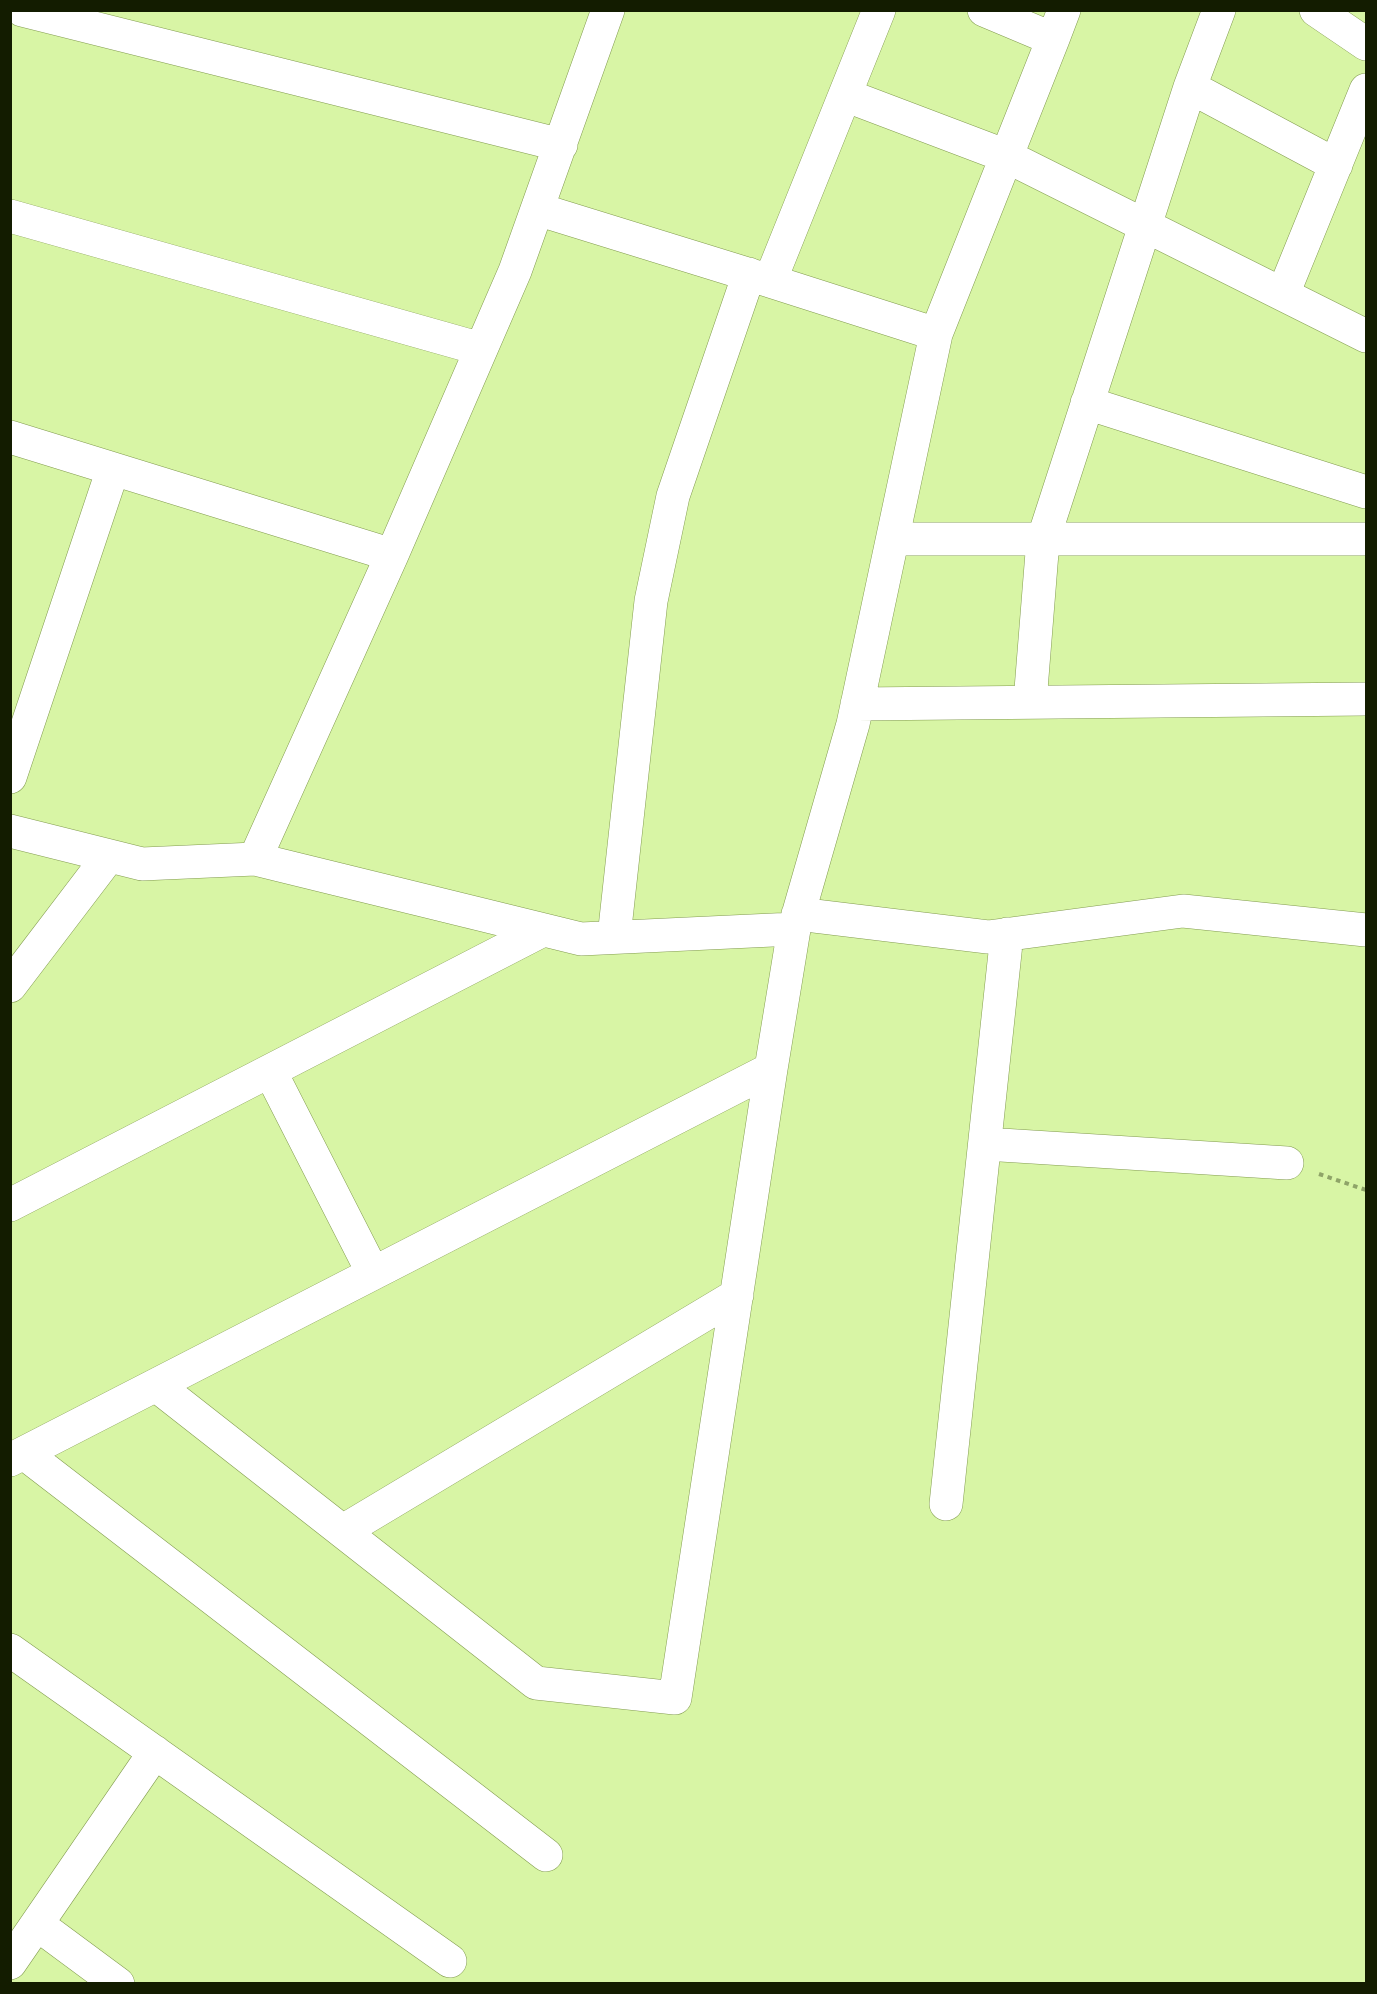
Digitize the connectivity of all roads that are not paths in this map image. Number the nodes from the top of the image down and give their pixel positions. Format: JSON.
{"nodes":[{"id":1,"x":22,"y":10,"type":"edge"},
{"id":2,"x":608,"y":10,"type":"edge"},
{"id":3,"x":879,"y":10,"type":"edge"},
{"id":4,"x":984,"y":10,"type":"edge"},
{"id":5,"x":1219,"y":10,"type":"edge"},
{"id":6,"x":1316,"y":10,"type":"edge"},
{"id":7,"x":1059,"y":25,"type":"edge"},
{"id":8,"x":1366,"y":44,"type":"edge"},
{"id":9,"x":1190,"y":87,"type":"junction"},
{"id":10,"x":1366,"y":90,"type":"edge"},
{"id":11,"x":845,"y":95,"type":"junction"},
{"id":12,"x":561,"y":145,"type":"junction"},
{"id":13,"x":1006,"y":156,"type":"junction"},
{"id":14,"x":1336,"y":165,"type":"junction"},
{"id":15,"x":537,"y":208,"type":"junction"},
{"id":16,"x":10,"y":216,"type":"edge"},
{"id":17,"x":1145,"y":226,"type":"junction"},
{"id":18,"x":760,"y":277,"type":"junction"},
{"id":19,"x":1283,"y":294,"type":"junction"},
{"id":20,"x":936,"y":334,"type":"junction"},
{"id":21,"x":1366,"y":336,"type":"edge"},
{"id":22,"x":481,"y":349,"type":"junction"},
{"id":23,"x":1087,"y":403,"type":"junction"},
{"id":24,"x":10,"y":437,"type":"edge"},
{"id":25,"x":113,"y":469,"type":"junction"},
{"id":26,"x":1366,"y":492,"type":"edge"},
{"id":27,"x":893,"y":539,"type":"junction"},
{"id":28,"x":1366,"y":539,"type":"edge"},
{"id":29,"x":1043,"y":540,"type":"junction"},
{"id":30,"x":392,"y":555,"type":"junction"},
{"id":31,"x":1366,"y":699,"type":"edge"},
{"id":32,"x":1030,"y":702,"type":"junction"},
{"id":33,"x":857,"y":704,"type":"junction"},
{"id":34,"x":10,"y":777,"type":"edge"},
{"id":35,"x":10,"y":831,"type":"edge"},
{"id":36,"x":109,"y":856,"type":"junction"},
{"id":37,"x":255,"y":859,"type":"junction"},
{"id":38,"x":796,"y":922,"type":"junction"},
{"id":39,"x":543,"y":930,"type":"junction"},
{"id":40,"x":1366,"y":930,"type":"edge"},
{"id":41,"x":1008,"y":934,"type":"junction"},
{"id":42,"x":614,"y":937,"type":"junction"},
{"id":43,"x":10,"y":986,"type":"edge"},
{"id":44,"x":771,"y":1069,"type":"junction"},
{"id":45,"x":270,"y":1071,"type":"junction"},
{"id":46,"x":985,"y":1144,"type":"junction"},
{"id":47,"x":1287,"y":1163,"type":"road end"},
{"id":48,"x":10,"y":1205,"type":"edge"},
{"id":49,"x":374,"y":1273,"type":"junction"},
{"id":50,"x":736,"y":1295,"type":"junction"},
{"id":51,"x":156,"y":1385,"type":"junction"},
{"id":52,"x":17,"y":1456,"type":"edge"},
{"id":53,"x":946,"y":1504,"type":"dead end"},
{"id":54,"x":343,"y":1531,"type":"junction"},
{"id":55,"x":10,"y":1650,"type":"edge"},
{"id":56,"x":155,"y":1752,"type":"junction"},
{"id":57,"x":546,"y":1855,"type":"dead end"},
{"id":58,"x":37,"y":1924,"type":"junction"},
{"id":59,"x":450,"y":1961,"type":"dead end"},
{"id":60,"x":10,"y":1963,"type":"edge"},
{"id":61,"x":118,"y":1983,"type":"edge"}],
"edges":[{"from":1,"to":12,"type":"street"},
{"from":2,"to":12,"type":"street"},
{"from":3,"to":11,"type":"street"},
{"from":4,"to":7,"type":"street"},
{"from":5,"to":9,"type":"street"},
{"from":6,"to":8,"type":"street"},
{"from":7,"to":13,"type":"street"},
{"from":9,"to":14,"type":"street"},
{"from":9,"to":17,"type":"street"},
{"from":10,"to":14,"type":"street"},
{"from":11,"to":13,"type":"street"},
{"from":11,"to":18,"type":"street"},
{"from":12,"to":15,"type":"street"},
{"from":13,"to":17,"type":"street"},
{"from":13,"to":20,"type":"street"},
{"from":14,"to":19,"type":"street"},
{"from":15,"to":18,"type":"street"},
{"from":15,"to":22,"type":"street"},
{"from":16,"to":22,"type":"street"},
{"from":17,"to":19,"type":"street"},
{"from":17,"to":23,"type":"street"},
{"from":18,"to":20,"type":"street"},
{"from":18,"to":42,"type":"street"},
{"from":19,"to":21,"type":"street"},
{"from":20,"to":27,"type":"street"},
{"from":22,"to":30,"type":"street"},
{"from":23,"to":26,"type":"street"},
{"from":23,"to":29,"type":"street"},
{"from":24,"to":25,"type":"street"},
{"from":25,"to":30,"type":"street"},
{"from":25,"to":34,"type":"street"},
{"from":27,"to":29,"type":"street"},
{"from":27,"to":33,"type":"street"},
{"from":28,"to":29,"type":"street"},
{"from":29,"to":32,"type":"street"},
{"from":30,"to":37,"type":"street"},
{"from":31,"to":32,"type":"street"},
{"from":32,"to":33,"type":"street"},
{"from":33,"to":38,"type":"street"},
{"from":35,"to":36,"type":"street"},
{"from":36,"to":37,"type":"street"},
{"from":36,"to":43,"type":"street"},
{"from":37,"to":39,"type":"street"},
{"from":38,"to":41,"type":"street"},
{"from":38,"to":42,"type":"street"},
{"from":38,"to":44,"type":"street"},
{"from":39,"to":42,"type":"street"},
{"from":39,"to":45,"type":"street"},
{"from":40,"to":41,"type":"street"},
{"from":41,"to":46,"type":"street"},
{"from":44,"to":49,"type":"street"},
{"from":44,"to":50,"type":"street"},
{"from":45,"to":48,"type":"street"},
{"from":45,"to":49,"type":"street"},
{"from":46,"to":47,"type":"street"},
{"from":46,"to":53,"type":"street"},
{"from":49,"to":51,"type":"street"},
{"from":50,"to":54,"type":"street"},
{"from":50,"to":54,"type":"street"},
{"from":51,"to":52,"type":"street"},
{"from":51,"to":54,"type":"street"},
{"from":52,"to":57,"type":"street"},
{"from":55,"to":56,"type":"street"},
{"from":56,"to":58,"type":"street"},
{"from":56,"to":59,"type":"street"},
{"from":58,"to":60,"type":"street"},
{"from":58,"to":61,"type":"street"}]}
